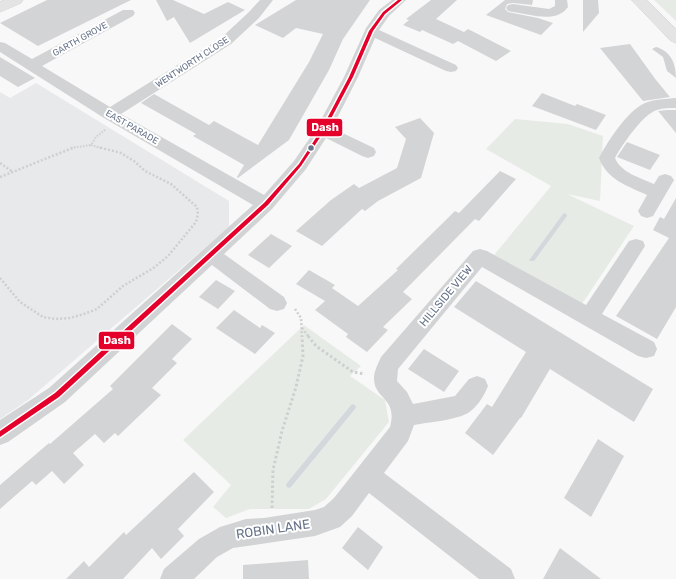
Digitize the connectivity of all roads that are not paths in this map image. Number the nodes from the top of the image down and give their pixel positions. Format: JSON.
{"nodes":[{"id":1,"x":16,"y":0,"type":"edge"},
{"id":2,"x":267,"y":0,"type":"edge"},
{"id":3,"x":400,"y":0,"type":"edge"},
{"id":4,"x":561,"y":0,"type":"edge"},
{"id":5,"x":639,"y":0,"type":"edge"},
{"id":6,"x":0,"y":8,"type":"edge"},
{"id":7,"x":513,"y":8,"type":"dead end"},
{"id":8,"x":128,"y":13,"type":"dead end"},
{"id":9,"x":371,"y":31,"type":"junction"},
{"id":10,"x":676,"y":38,"type":"edge"},
{"id":11,"x":0,"y":46,"type":"edge"},
{"id":12,"x":656,"y":49,"type":"dead end"},
{"id":13,"x":32,"y":66,"type":"junction"},
{"id":14,"x":451,"y":68,"type":"dead end"},
{"id":15,"x":676,"y":76,"type":"edge"},
{"id":16,"x":676,"y":103,"type":"edge"},
{"id":17,"x":115,"y":117,"type":"junction"},
{"id":18,"x":323,"y":130,"type":"junction"},
{"id":19,"x":368,"y":152,"type":"dead end"},
{"id":20,"x":266,"y":204,"type":"junction"},
{"id":21,"x":647,"y":211,"type":"dead end"},
{"id":22,"x":636,"y":246,"type":"dead end"},
{"id":23,"x":212,"y":255,"type":"junction"},
{"id":24,"x":278,"y":303,"type":"road end"},
{"id":25,"x":589,"y":317,"type":"junction"},
{"id":26,"x":646,"y":349,"type":"dead end"},
{"id":27,"x":477,"y":386,"type":"dead end"},
{"id":28,"x":404,"y":416,"type":"junction"},
{"id":29,"x":0,"y":434,"type":"edge"},
{"id":30,"x":368,"y":476,"type":"junction"},
{"id":31,"x":496,"y":577,"type":"edge"},
{"id":32,"x":174,"y":579,"type":"edge"}],
"edges":[{"from":1,"to":6,"type":"street"},
{"from":2,"to":17,"type":"street","name":"WENTWORTH CLOSE"},
{"from":3,"to":9,"type":"street"},
{"from":4,"to":7,"type":"street"},
{"from":5,"to":10,"type":"street"},
{"from":8,"to":13,"type":"street","name":"GARTH GROVE"},
{"from":9,"to":14,"type":"street"},
{"from":9,"to":18,"type":"street"},
{"from":11,"to":13,"type":"street","name":"EAST PARADE"},
{"from":12,"to":15,"type":"lane"},
{"from":13,"to":17,"type":"street","name":"EAST PARADE"},
{"from":16,"to":21,"type":"street"},
{"from":17,"to":20,"type":"street","name":"EAST PARADE"},
{"from":18,"to":19,"type":"street"},
{"from":18,"to":20,"type":"street"},
{"from":20,"to":23,"type":"street"},
{"from":22,"to":25,"type":"street"},
{"from":23,"to":24,"type":"street"},
{"from":23,"to":29,"type":"street"},
{"from":25,"to":26,"type":"street","name":"HILLSIDE VIEW"},
{"from":25,"to":28,"type":"street","name":"HILLSIDE VIEW"},
{"from":27,"to":28,"type":"street"},
{"from":28,"to":30,"type":"street"},
{"from":30,"to":31,"type":"street"},
{"from":30,"to":32,"type":"street","name":"ROBIN LANE"}]}
